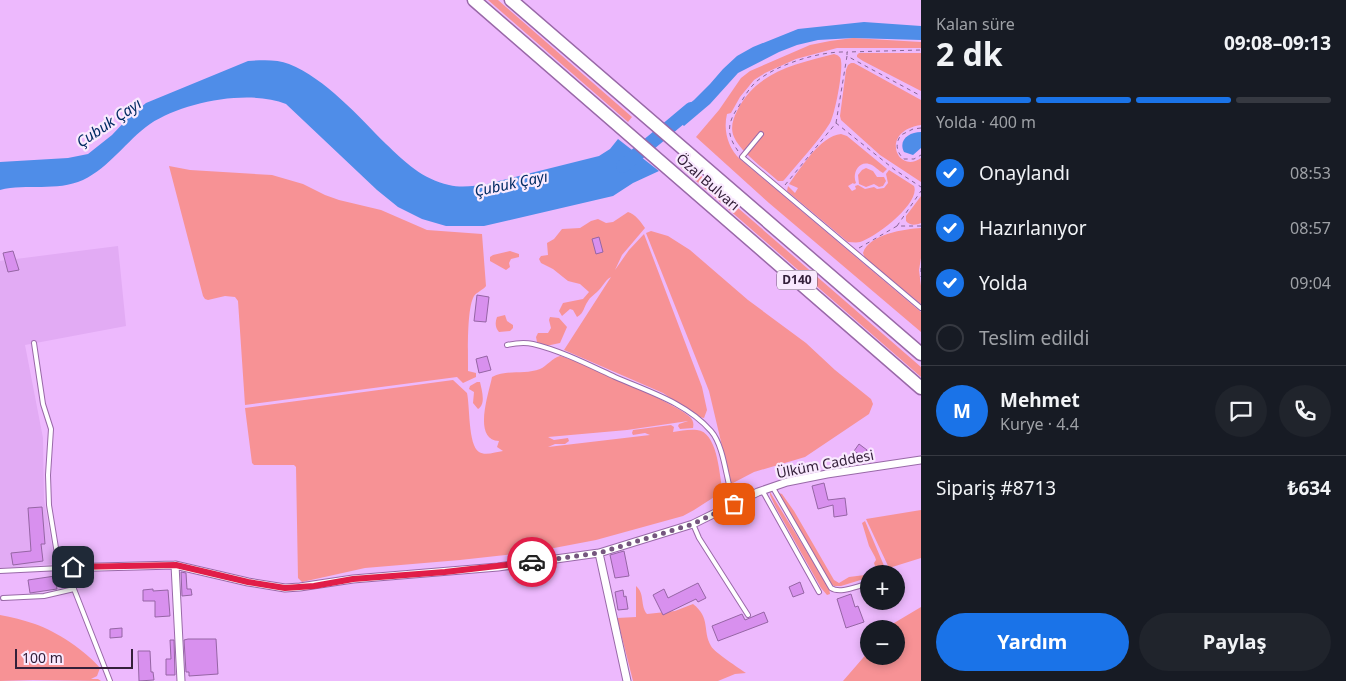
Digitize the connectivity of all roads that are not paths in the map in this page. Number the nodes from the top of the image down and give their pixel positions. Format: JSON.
{"nodes":[{"id":1,"x":474,"y":0,"type":"edge"},
{"id":2,"x":511,"y":0,"type":"edge"},
{"id":3,"x":760,"y":134,"type":"dead end"},
{"id":4,"x":921,"y":308,"type":"edge"},
{"id":5,"x":34,"y":343,"type":"dead end"},
{"id":6,"x":507,"y":344,"type":"dead end"},
{"id":7,"x":921,"y":354,"type":"edge"},
{"id":8,"x":921,"y":388,"type":"edge"},
{"id":9,"x":921,"y":460,"type":"edge"},
{"id":10,"x":772,"y":486,"type":"junction"},
{"id":11,"x":762,"y":490,"type":"junction"},
{"id":12,"x":734,"y":504,"type":"junction"},
{"id":13,"x":693,"y":524,"type":"junction"},
{"id":14,"x":599,"y":553,"type":"junction"},
{"id":15,"x":176,"y":565,"type":"junction"},
{"id":16,"x":73,"y":567,"type":"junction"},
{"id":17,"x":61,"y":568,"type":"junction"},
{"id":18,"x":0,"y":572,"type":"edge"},
{"id":19,"x":860,"y":586,"type":"edge"},
{"id":20,"x":74,"y":589,"type":"junction"},
{"id":21,"x":819,"y":592,"type":"dead end"},
{"id":22,"x":3,"y":598,"type":"dead end"},
{"id":23,"x":748,"y":615,"type":"dead end"},
{"id":24,"x":110,"y":681,"type":"edge"},
{"id":25,"x":181,"y":681,"type":"edge"},
{"id":26,"x":627,"y":681,"type":"edge"}],
"edges":[{"from":1,"to":8,"type":"highway","name":"Özal Bulvarı","number":"D140"},
{"from":2,"to":7,"type":"highway","name":"Özal Bulvarı","number":"D140"},
{"from":3,"to":4,"type":"lane"},
{"from":5,"to":17,"type":"lane"},
{"from":6,"to":12,"type":"lane"},
{"from":9,"to":10,"type":"street","name":"Ülküm Caddesi"},
{"from":10,"to":11,"type":"street","name":"Ülküm Caddesi"},
{"from":10,"to":19,"type":"lane"},
{"from":11,"to":12,"type":"street","name":"Ülküm Caddesi"},
{"from":11,"to":21,"type":"lane"},
{"from":12,"to":13,"type":"street","name":"Ülküm Caddesi"},
{"from":13,"to":14,"type":"street","name":"Ülküm Caddesi"},
{"from":13,"to":23,"type":"lane"},
{"from":14,"to":15,"type":"street","name":"Ülküm Caddesi"},
{"from":14,"to":26,"type":"street"},
{"from":15,"to":16,"type":"street","name":"Ülküm Caddesi"},
{"from":15,"to":25,"type":"street"},
{"from":16,"to":17,"type":"street","name":"Ülküm Caddesi"},
{"from":16,"to":20,"type":"lane"},
{"from":17,"to":18,"type":"lane"},
{"from":20,"to":22,"type":"lane"},
{"from":20,"to":24,"type":"lane"}]}
